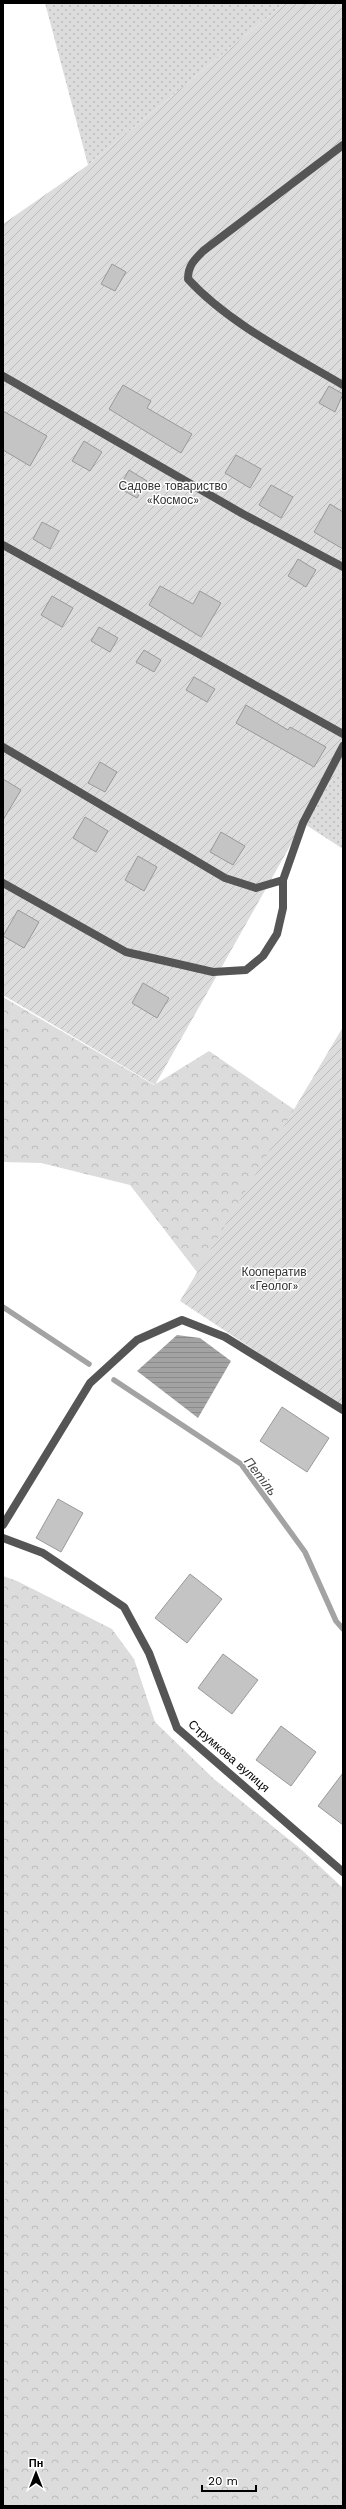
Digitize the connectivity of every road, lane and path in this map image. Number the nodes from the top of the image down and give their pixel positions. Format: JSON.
{"nodes":[{"id":1,"x":343,"y":145,"type":"edge"},
{"id":2,"x":3,"y":376,"type":"edge"},
{"id":3,"x":343,"y":385,"type":"edge"},
{"id":4,"x":3,"y":545,"type":"edge"},
{"id":5,"x":343,"y":567,"type":"edge"},
{"id":6,"x":343,"y":734,"type":"edge"},
{"id":7,"x":343,"y":746,"type":"edge"},
{"id":8,"x":3,"y":747,"type":"edge"},
{"id":9,"x":283,"y":880,"type":"junction"},
{"id":10,"x":3,"y":883,"type":"edge"},
{"id":11,"x":343,"y":1410,"type":"edge"},
{"id":12,"x":3,"y":1525,"type":"edge"},
{"id":13,"x":3,"y":1538,"type":"edge"},
{"id":14,"x":343,"y":1872,"type":"edge"}],
"edges":[{"from":1,"to":3,"type":"street"},
{"from":2,"to":5,"type":"street"},
{"from":4,"to":6,"type":"street"},
{"from":7,"to":9,"type":"street"},
{"from":8,"to":9,"type":"street"},
{"from":9,"to":10,"type":"street"},
{"from":11,"to":12,"type":"street"},
{"from":13,"to":14,"type":"street","name":"Струмкова вулиця"}]}
